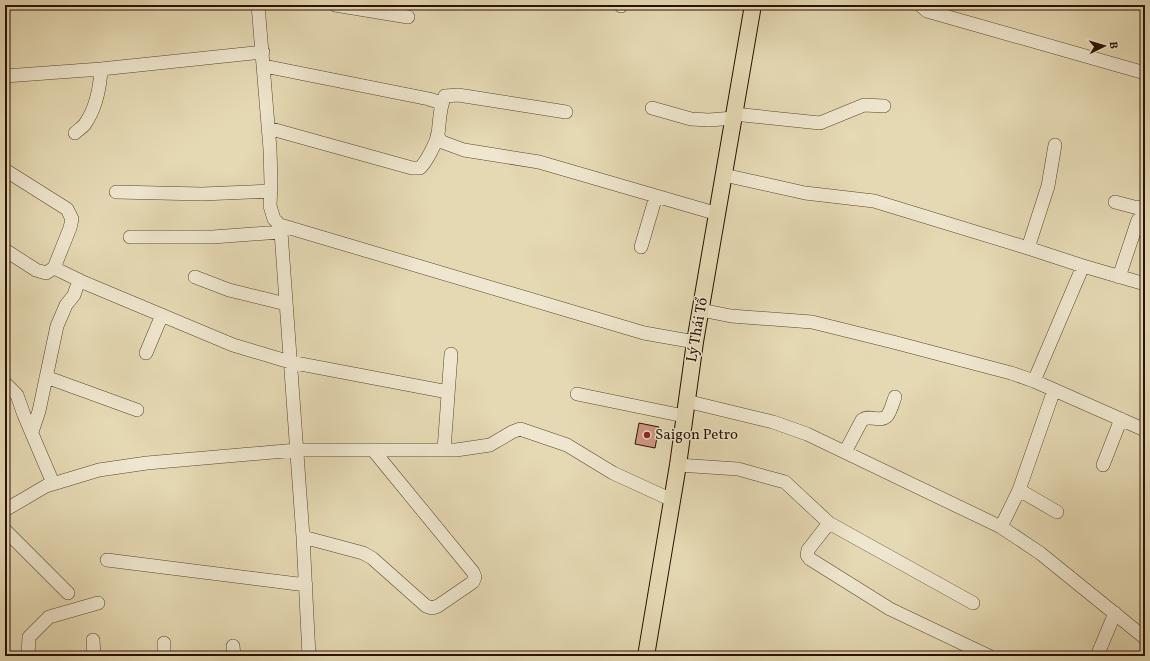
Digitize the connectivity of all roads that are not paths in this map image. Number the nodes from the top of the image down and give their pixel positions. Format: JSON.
{"nodes":[{"id":1,"x":258,"y":5,"type":"edge"},
{"id":2,"x":335,"y":5,"type":"edge"},
{"id":3,"x":752,"y":5,"type":"edge"},
{"id":4,"x":920,"y":5,"type":"edge"},
{"id":5,"x":408,"y":17,"type":"dead end"},
{"id":6,"x":262,"y":52,"type":"junction"},
{"id":7,"x":264,"y":66,"type":"junction"},
{"id":8,"x":101,"y":69,"type":"junction"},
{"id":9,"x":1145,"y":73,"type":"edge"},
{"id":10,"x":5,"y":76,"type":"edge"},
{"id":11,"x":441,"y":103,"type":"junction"},
{"id":12,"x":884,"y":106,"type":"dead end"},
{"id":13,"x":652,"y":108,"type":"dead end"},
{"id":14,"x":566,"y":112,"type":"dead end"},
{"id":15,"x":734,"y":116,"type":"junction"},
{"id":16,"x":268,"y":128,"type":"junction"},
{"id":17,"x":75,"y":133,"type":"dead end"},
{"id":18,"x":437,"y":136,"type":"junction"},
{"id":19,"x":1055,"y":145,"type":"dead end"},
{"id":20,"x":5,"y":170,"type":"edge"},
{"id":21,"x":724,"y":175,"type":"junction"},
{"id":22,"x":271,"y":191,"type":"junction"},
{"id":23,"x":116,"y":192,"type":"dead end"},
{"id":24,"x":656,"y":196,"type":"junction"},
{"id":25,"x":1115,"y":202,"type":"dead end"},
{"id":26,"x":1145,"y":206,"type":"edge"},
{"id":27,"x":718,"y":214,"type":"junction"},
{"id":28,"x":1138,"y":220,"type":"dead end"},
{"id":29,"x":280,"y":229,"type":"junction"},
{"id":30,"x":130,"y":237,"type":"dead end"},
{"id":31,"x":641,"y":247,"type":"dead end"},
{"id":32,"x":1028,"y":248,"type":"junction"},
{"id":33,"x":5,"y":250,"type":"edge"},
{"id":34,"x":1083,"y":266,"type":"junction"},
{"id":35,"x":54,"y":268,"type":"junction"},
{"id":36,"x":195,"y":277,"type":"dead end"},
{"id":37,"x":1119,"y":277,"type":"junction"},
{"id":38,"x":79,"y":280,"type":"junction"},
{"id":39,"x":1145,"y":284,"type":"edge"},
{"id":40,"x":286,"y":304,"type":"junction"},
{"id":41,"x":701,"y":310,"type":"junction"},
{"id":42,"x":162,"y":315,"type":"junction"},
{"id":43,"x":695,"y":342,"type":"junction"},
{"id":44,"x":146,"y":353,"type":"dead end"},
{"id":45,"x":451,"y":354,"type":"dead end"},
{"id":46,"x":290,"y":362,"type":"junction"},
{"id":47,"x":46,"y":377,"type":"junction"},
{"id":48,"x":1034,"y":381,"type":"junction"},
{"id":49,"x":5,"y":383,"type":"edge"},
{"id":50,"x":1054,"y":390,"type":"junction"},
{"id":51,"x":448,"y":392,"type":"junction"},
{"id":52,"x":577,"y":394,"type":"dead end"},
{"id":53,"x":895,"y":397,"type":"dead end"},
{"id":54,"x":685,"y":408,"type":"junction"},
{"id":55,"x":137,"y":410,"type":"dead end"},
{"id":56,"x":1122,"y":419,"type":"junction"},
{"id":57,"x":1144,"y":425,"type":"edge"},
{"id":58,"x":32,"y":432,"type":"junction"},
{"id":59,"x":297,"y":450,"type":"junction"},
{"id":60,"x":373,"y":450,"type":"junction"},
{"id":61,"x":444,"y":450,"type":"junction"},
{"id":62,"x":845,"y":452,"type":"junction"},
{"id":63,"x":678,"y":465,"type":"junction"},
{"id":64,"x":1103,"y":465,"type":"dead end"},
{"id":65,"x":54,"y":483,"type":"junction"},
{"id":66,"x":1019,"y":490,"type":"junction"},
{"id":67,"x":672,"y":500,"type":"junction"},
{"id":68,"x":5,"y":510,"type":"edge"},
{"id":69,"x":1057,"y":512,"type":"dead end"},
{"id":70,"x":829,"y":524,"type":"junction"},
{"id":71,"x":1001,"y":527,"type":"junction"},
{"id":72,"x":5,"y":530,"type":"edge"},
{"id":73,"x":303,"y":537,"type":"junction"},
{"id":74,"x":107,"y":560,"type":"dead end"},
{"id":75,"x":306,"y":585,"type":"junction"},
{"id":76,"x":68,"y":593,"type":"dead end"},
{"id":77,"x":973,"y":602,"type":"dead end"},
{"id":78,"x":98,"y":603,"type":"dead end"},
{"id":79,"x":1115,"y":613,"type":"junction"},
{"id":80,"x":1145,"y":638,"type":"edge"},
{"id":81,"x":93,"y":640,"type":"dead end"},
{"id":82,"x":164,"y":643,"type":"dead end"},
{"id":83,"x":28,"y":656,"type":"edge"},
{"id":84,"x":94,"y":656,"type":"edge"},
{"id":85,"x":164,"y":656,"type":"edge"},
{"id":86,"x":309,"y":656,"type":"edge"},
{"id":87,"x":646,"y":656,"type":"edge"},
{"id":88,"x":989,"y":656,"type":"edge"},
{"id":89,"x":1097,"y":656,"type":"edge"}],
"edges":[{"from":1,"to":6,"type":"street"},
{"from":2,"to":5,"type":"street"},
{"from":3,"to":15,"type":"main road","name":"Lý Thái Tổ"},
{"from":4,"to":9,"type":"street"},
{"from":6,"to":7,"type":"street"},
{"from":6,"to":8,"type":"street"},
{"from":7,"to":11,"type":"street"},
{"from":7,"to":16,"type":"street"},
{"from":8,"to":10,"type":"street"},
{"from":8,"to":17,"type":"street"},
{"from":11,"to":14,"type":"street"},
{"from":11,"to":18,"type":"street"},
{"from":12,"to":15,"type":"street"},
{"from":13,"to":15,"type":"street"},
{"from":15,"to":21,"type":"main road","name":"Lý Thái Tổ"},
{"from":16,"to":18,"type":"street"},
{"from":16,"to":22,"type":"street"},
{"from":18,"to":24,"type":"street"},
{"from":19,"to":32,"type":"street"},
{"from":20,"to":35,"type":"street"},
{"from":21,"to":27,"type":"main road","name":"Lý Thái Tổ"},
{"from":21,"to":32,"type":"street"},
{"from":22,"to":23,"type":"street"},
{"from":22,"to":29,"type":"street"},
{"from":24,"to":27,"type":"street"},
{"from":24,"to":31,"type":"street"},
{"from":25,"to":26,"type":"street"},
{"from":27,"to":41,"type":"main road","name":"Lý Thái Tổ"},
{"from":28,"to":37,"type":"street"},
{"from":29,"to":30,"type":"street"},
{"from":29,"to":40,"type":"street"},
{"from":29,"to":43,"type":"street"},
{"from":32,"to":34,"type":"street"},
{"from":33,"to":35,"type":"street"},
{"from":34,"to":37,"type":"street"},
{"from":34,"to":48,"type":"street"},
{"from":35,"to":38,"type":"street"},
{"from":36,"to":40,"type":"street"},
{"from":37,"to":39,"type":"street"},
{"from":38,"to":42,"type":"street"},
{"from":38,"to":47,"type":"street"},
{"from":40,"to":46,"type":"street"},
{"from":41,"to":43,"type":"main road","name":"Lý Thái Tổ"},
{"from":41,"to":48,"type":"street"},
{"from":42,"to":44,"type":"street"},
{"from":42,"to":46,"type":"street"},
{"from":43,"to":54,"type":"main road","name":"Lý Thái Tổ"},
{"from":45,"to":51,"type":"street"},
{"from":46,"to":51,"type":"street"},
{"from":46,"to":59,"type":"street"},
{"from":47,"to":55,"type":"street"},
{"from":47,"to":58,"type":"street"},
{"from":48,"to":50,"type":"street"},
{"from":49,"to":58,"type":"street"},
{"from":50,"to":56,"type":"street"},
{"from":50,"to":66,"type":"street"},
{"from":51,"to":61,"type":"street"},
{"from":52,"to":54,"type":"street"},
{"from":53,"to":62,"type":"street"},
{"from":54,"to":62,"type":"street"},
{"from":54,"to":63,"type":"main road","name":"Lý Thái Tổ"},
{"from":56,"to":57,"type":"street"},
{"from":56,"to":64,"type":"street"},
{"from":58,"to":65,"type":"street"},
{"from":59,"to":60,"type":"street"},
{"from":59,"to":65,"type":"street"},
{"from":59,"to":73,"type":"street"},
{"from":60,"to":61,"type":"street"},
{"from":60,"to":73,"type":"street"},
{"from":61,"to":67,"type":"street"},
{"from":62,"to":71,"type":"street"},
{"from":63,"to":67,"type":"main road","name":"Lý Thái Tổ"},
{"from":63,"to":70,"type":"street"},
{"from":65,"to":68,"type":"street"},
{"from":66,"to":69,"type":"street"},
{"from":66,"to":71,"type":"street"},
{"from":67,"to":87,"type":"main road","name":"Lý Thái Tổ"},
{"from":70,"to":77,"type":"street"},
{"from":70,"to":88,"type":"street"},
{"from":71,"to":79,"type":"street"},
{"from":72,"to":76,"type":"street"},
{"from":73,"to":75,"type":"street"},
{"from":74,"to":75,"type":"street"},
{"from":75,"to":86,"type":"street"},
{"from":78,"to":83,"type":"street"},
{"from":79,"to":80,"type":"street"},
{"from":79,"to":89,"type":"street"},
{"from":81,"to":84,"type":"street"},
{"from":82,"to":85,"type":"street"}]}
